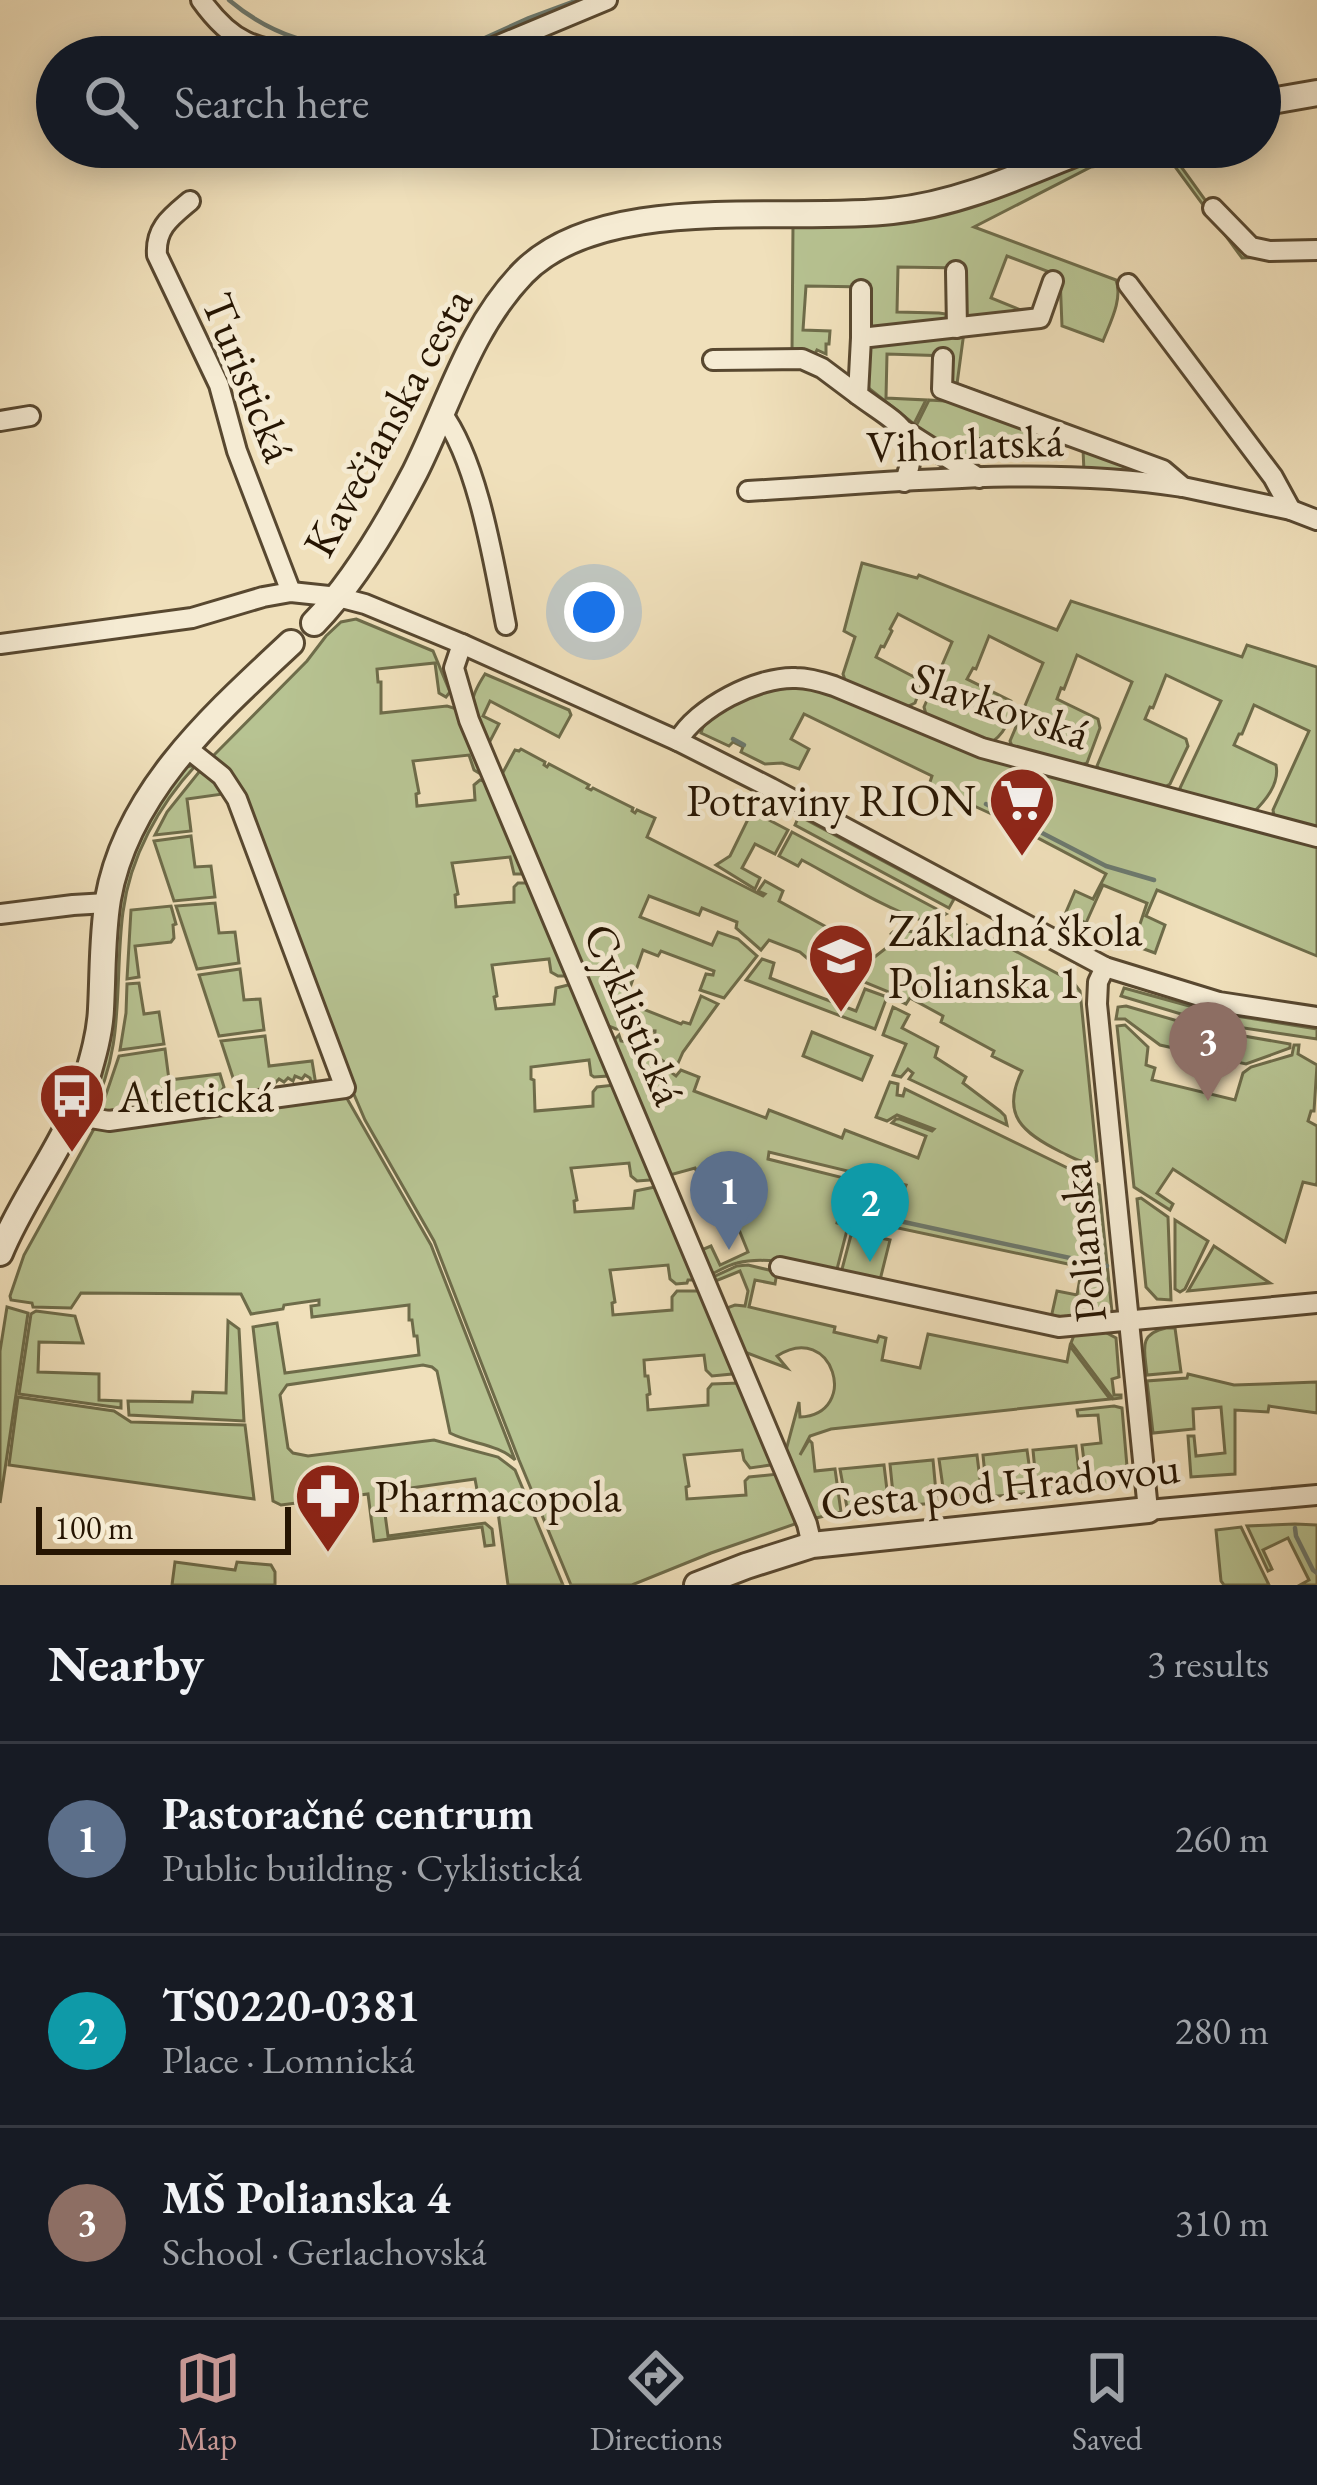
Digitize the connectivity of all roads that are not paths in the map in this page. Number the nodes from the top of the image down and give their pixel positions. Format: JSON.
{"nodes":[{"id":1,"x":201,"y":0,"type":"edge"},
{"id":2,"x":607,"y":0,"type":"edge"},
{"id":3,"x":234,"y":36,"type":"edge"},
{"id":4,"x":520,"y":36,"type":"edge"},
{"id":5,"x":1317,"y":92,"type":"edge"},
{"id":6,"x":1281,"y":100,"type":"edge"},
{"id":7,"x":1036,"y":168,"type":"edge"},
{"id":8,"x":190,"y":201,"type":"dead end"},
{"id":9,"x":1213,"y":208,"type":"dead end"},
{"id":10,"x":1317,"y":250,"type":"edge"},
{"id":11,"x":956,"y":271,"type":"dead end"},
{"id":12,"x":1053,"y":281,"type":"dead end"},
{"id":13,"x":1129,"y":284,"type":"dead end"},
{"id":14,"x":862,"y":290,"type":"dead end"},
{"id":15,"x":956,"y":328,"type":"junction"},
{"id":16,"x":861,"y":338,"type":"junction"},
{"id":17,"x":943,"y":358,"type":"dead end"},
{"id":18,"x":713,"y":360,"type":"dead end"},
{"id":19,"x":858,"y":395,"type":"junction"},
{"id":20,"x":441,"y":412,"type":"junction"},
{"id":21,"x":30,"y":416,"type":"dead end"},
{"id":22,"x":0,"y":421,"type":"edge"},
{"id":23,"x":907,"y":431,"type":"junction"},
{"id":24,"x":979,"y":478,"type":"junction"},
{"id":25,"x":904,"y":482,"type":"junction"},
{"id":26,"x":1183,"y":487,"type":"junction"},
{"id":27,"x":748,"y":491,"type":"dead end"},
{"id":28,"x":1291,"y":510,"type":"junction"},
{"id":29,"x":1317,"y":520,"type":"edge"},
{"id":30,"x":291,"y":592,"type":"junction"},
{"id":31,"x":338,"y":597,"type":"junction"},
{"id":32,"x":314,"y":623,"type":"dead end"},
{"id":33,"x":506,"y":625,"type":"dead end"},
{"id":34,"x":292,"y":643,"type":"dead end"},
{"id":35,"x":0,"y":644,"type":"edge"},
{"id":36,"x":462,"y":644,"type":"junction"},
{"id":37,"x":678,"y":741,"type":"junction"},
{"id":38,"x":187,"y":748,"type":"junction"},
{"id":39,"x":1317,"y":837,"type":"edge"},
{"id":40,"x":107,"y":904,"type":"junction"},
{"id":41,"x":0,"y":914,"type":"edge"},
{"id":42,"x":1105,"y":967,"type":"junction"},
{"id":43,"x":1317,"y":1017,"type":"edge"},
{"id":44,"x":73,"y":1115,"type":"junction"},
{"id":45,"x":0,"y":1252,"type":"edge"},
{"id":46,"x":780,"y":1267,"type":"dead end"},
{"id":47,"x":1317,"y":1304,"type":"edge"},
{"id":48,"x":1130,"y":1322,"type":"junction"},
{"id":49,"x":1317,"y":1495,"type":"edge"},
{"id":50,"x":1148,"y":1510,"type":"junction"},
{"id":51,"x":812,"y":1545,"type":"junction"},
{"id":52,"x":697,"y":1585,"type":"edge"}],
"edges":[{"from":1,"to":3,"type":"street"},
{"from":2,"to":4,"type":"street"},
{"from":5,"to":6,"type":"street"},
{"from":7,"to":20,"type":"street","name":"Kavečianska cesta"},
{"from":8,"to":30,"type":"street","name":"Turistická"},
{"from":9,"to":10,"type":"street"},
{"from":11,"to":15,"type":"street"},
{"from":12,"to":15,"type":"street"},
{"from":13,"to":28,"type":"street"},
{"from":14,"to":16,"type":"street"},
{"from":15,"to":16,"type":"street"},
{"from":16,"to":19,"type":"street"},
{"from":17,"to":26,"type":"street","name":"Vihorlatská"},
{"from":18,"to":19,"type":"street"},
{"from":19,"to":23,"type":"street"},
{"from":20,"to":31,"type":"street","name":"Kavečianska cesta"},
{"from":20,"to":33,"type":"street"},
{"from":21,"to":22,"type":"street"},
{"from":23,"to":24,"type":"street"},
{"from":23,"to":25,"type":"street"},
{"from":24,"to":25,"type":"street","name":"Vihorlatská"},
{"from":24,"to":26,"type":"street","name":"Vihorlatská"},
{"from":25,"to":27,"type":"street","name":"Vihorlatská"},
{"from":26,"to":28,"type":"street","name":"Vihorlatská"},
{"from":28,"to":29,"type":"street","name":"Vihorlatská"},
{"from":30,"to":31,"type":"street"},
{"from":30,"to":35,"type":"street"},
{"from":31,"to":32,"type":"street","name":"Kavečianska cesta"},
{"from":31,"to":36,"type":"street"},
{"from":34,"to":38,"type":"street"},
{"from":36,"to":37,"type":"street"},
{"from":36,"to":51,"type":"street","name":"Cyklistická"},
{"from":37,"to":39,"type":"street","name":"Slavkovská"},
{"from":37,"to":42,"type":"street"},
{"from":38,"to":40,"type":"street"},
{"from":38,"to":44,"type":"street"},
{"from":40,"to":41,"type":"street"},
{"from":40,"to":44,"type":"street"},
{"from":42,"to":43,"type":"street"},
{"from":42,"to":48,"type":"street","name":"Polianska"},
{"from":44,"to":45,"type":"street"},
{"from":46,"to":48,"type":"street"},
{"from":47,"to":48,"type":"street"},
{"from":48,"to":50,"type":"street","name":"Polianska"},
{"from":49,"to":50,"type":"street","name":"Cesta pod Hradovou"},
{"from":50,"to":51,"type":"street","name":"Cesta pod Hradovou"},
{"from":51,"to":52,"type":"street","name":"Cesta pod Hradovou"}]}
